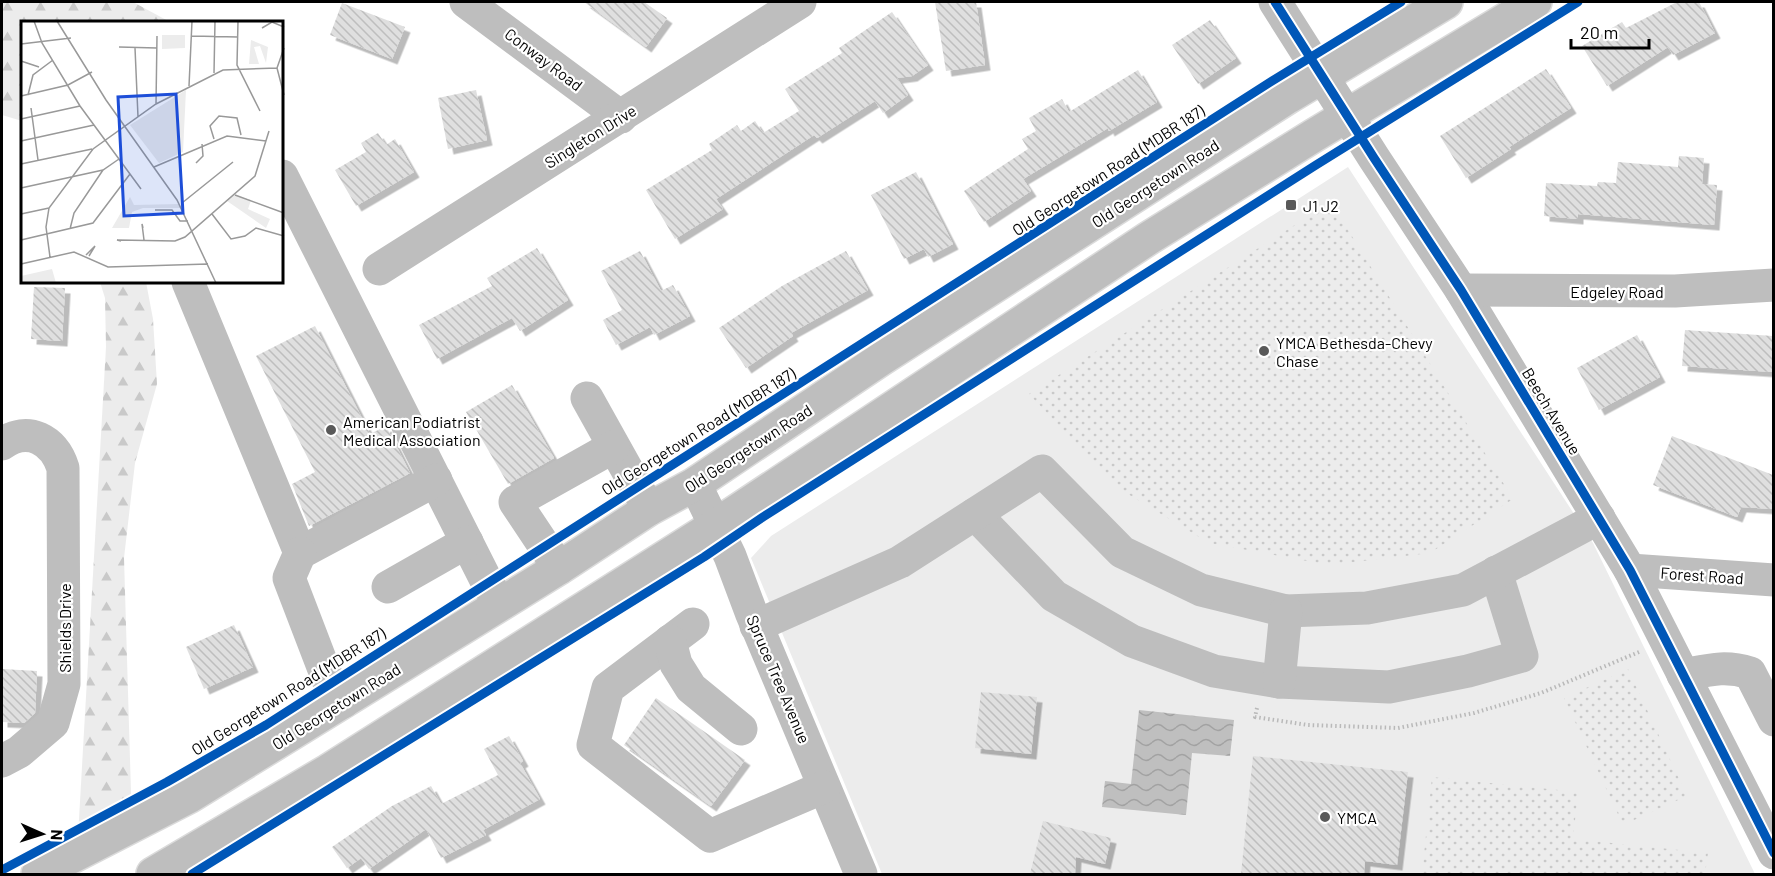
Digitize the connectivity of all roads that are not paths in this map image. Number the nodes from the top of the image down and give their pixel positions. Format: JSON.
{"nodes":[{"id":1,"x":466,"y":2,"type":"edge"},
{"id":2,"x":800,"y":2,"type":"edge"},
{"id":3,"x":1275,"y":2,"type":"edge"},
{"id":4,"x":1446,"y":2,"type":"edge"},
{"id":5,"x":1535,"y":2,"type":"edge"},
{"id":6,"x":1322,"y":77,"type":"junction"},
{"id":7,"x":1347,"y":116,"type":"junction"},
{"id":8,"x":621,"y":117,"type":"junction"},
{"id":9,"x":284,"y":180,"type":"edge"},
{"id":10,"x":379,"y":269,"type":"dead end"},
{"id":11,"x":189,"y":284,"type":"edge"},
{"id":12,"x":1773,"y":285,"type":"edge"},
{"id":13,"x":1461,"y":290,"type":"junction"},
{"id":14,"x":587,"y":398,"type":"dead end"},
{"id":15,"x":2,"y":444,"type":"edge"},
{"id":16,"x":613,"y":447,"type":"junction"},
{"id":17,"x":436,"y":480,"type":"junction"},
{"id":18,"x":695,"y":484,"type":"junction"},
{"id":19,"x":649,"y":509,"type":"junction"},
{"id":20,"x":975,"y":514,"type":"junction"},
{"id":21,"x":1599,"y":518,"type":"junction"},
{"id":22,"x":716,"y":525,"type":"junction"},
{"id":23,"x":467,"y":542,"type":"junction"},
{"id":24,"x":300,"y":553,"type":"junction"},
{"id":25,"x":559,"y":567,"type":"junction"},
{"id":26,"x":1630,"y":570,"type":"junction"},
{"id":27,"x":1496,"y":572,"type":"junction"},
{"id":28,"x":1773,"y":580,"type":"edge"},
{"id":29,"x":388,"y":587,"type":"dead end"},
{"id":30,"x":499,"y":603,"type":"junction"},
{"id":31,"x":1286,"y":611,"type":"junction"},
{"id":32,"x":756,"y":626,"type":"junction"},
{"id":33,"x":1683,"y":675,"type":"junction"},
{"id":34,"x":1279,"y":682,"type":"junction"},
{"id":35,"x":343,"y":702,"type":"junction"},
{"id":36,"x":1773,"y":720,"type":"edge"},
{"id":37,"x":741,"y":729,"type":"dead end"},
{"id":38,"x":2,"y":761,"type":"edge"},
{"id":39,"x":824,"y":787,"type":"junction"},
{"id":40,"x":1773,"y":854,"type":"edge"},
{"id":41,"x":38,"y":874,"type":"edge"},
{"id":42,"x":153,"y":874,"type":"edge"},
{"id":43,"x":861,"y":874,"type":"edge"}],
"edges":[{"from":1,"to":8,"type":"main road","name":"Conway Road"},
{"from":2,"to":8,"type":"main road","name":"Singleton Drive"},
{"from":3,"to":6,"type":"main road","name":"Beech Avenue"},
{"from":4,"to":6,"type":"main road","name":"Old Georgetown Road"},
{"from":5,"to":7,"type":"main road"},
{"from":6,"to":7,"type":"main road","name":"Beech Avenue"},
{"from":6,"to":18,"type":"main road","name":"Old Georgetown Road"},
{"from":7,"to":13,"type":"main road","name":"Beech Avenue"},
{"from":7,"to":22,"type":"main road"},
{"from":8,"to":10,"type":"main road","name":"Singleton Drive"},
{"from":9,"to":17,"type":"main road"},
{"from":11,"to":24,"type":"main road"},
{"from":12,"to":13,"type":"main road","name":"Edgeley Road"},
{"from":13,"to":21,"type":"main road","name":"Beech Avenue"},
{"from":14,"to":16,"type":"main road"},
{"from":15,"to":38,"type":"main road","name":"Shields Drive"},
{"from":16,"to":19,"type":"main road"},
{"from":16,"to":25,"type":"main road"},
{"from":17,"to":23,"type":"main road"},
{"from":17,"to":24,"type":"main road"},
{"from":18,"to":19,"type":"main road","name":"Old Georgetown Road"},
{"from":18,"to":22,"type":"main road","name":"Spruce Tree Avenue"},
{"from":19,"to":25,"type":"main road","name":"Old Georgetown Road"},
{"from":20,"to":31,"type":"main road"},
{"from":20,"to":32,"type":"main road"},
{"from":20,"to":34,"type":"main road"},
{"from":21,"to":26,"type":"main road","name":"Beech Avenue"},
{"from":21,"to":27,"type":"main road"},
{"from":22,"to":32,"type":"main road","name":"Spruce Tree Avenue"},
{"from":22,"to":42,"type":"main road"},
{"from":23,"to":29,"type":"main road"},
{"from":23,"to":30,"type":"main road"},
{"from":24,"to":35,"type":"main road"},
{"from":25,"to":30,"type":"main road","name":"Old Georgetown Road"},
{"from":26,"to":28,"type":"main road","name":"Forest Road"},
{"from":26,"to":33,"type":"main road","name":"Beech Avenue"},
{"from":27,"to":31,"type":"main road"},
{"from":27,"to":34,"type":"main road"},
{"from":30,"to":35,"type":"main road","name":"Old Georgetown Road"},
{"from":31,"to":34,"type":"main road"},
{"from":32,"to":39,"type":"main road","name":"Spruce Tree Avenue"},
{"from":33,"to":36,"type":"main road"},
{"from":33,"to":40,"type":"main road","name":"Beech Avenue"},
{"from":35,"to":41,"type":"main road","name":"Old Georgetown Road"},
{"from":37,"to":39,"type":"main road"},
{"from":39,"to":43,"type":"main road","name":"Spruce Tree Avenue"}]}
